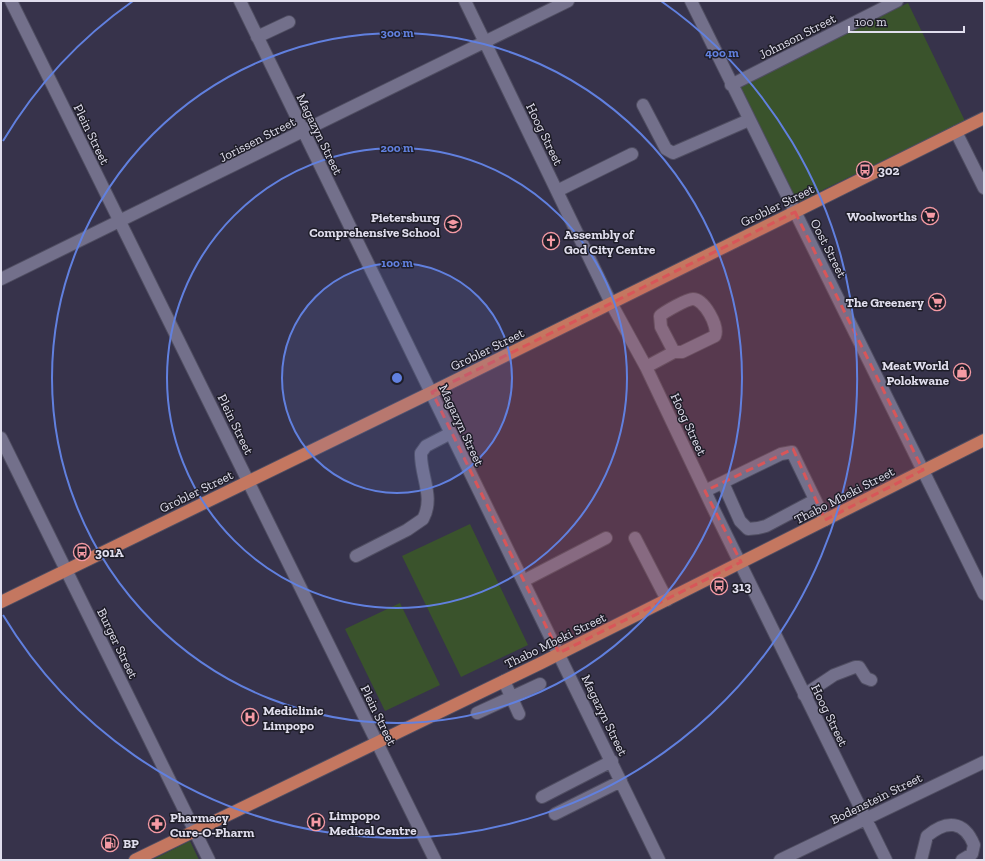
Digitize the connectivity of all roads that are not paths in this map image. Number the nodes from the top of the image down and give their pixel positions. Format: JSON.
{"nodes":[{"id":1,"x":11,"y":1,"type":"edge"},
{"id":2,"x":465,"y":1,"type":"edge"},
{"id":3,"x":568,"y":1,"type":"edge"},
{"id":4,"x":690,"y":1,"type":"edge"},
{"id":5,"x":897,"y":1,"type":"edge"},
{"id":6,"x":243,"y":2,"type":"edge"},
{"id":7,"x":289,"y":22,"type":"dead end"},
{"id":8,"x":257,"y":37,"type":"junction"},
{"id":9,"x":484,"y":41,"type":"junction"},
{"id":10,"x":732,"y":84,"type":"junction"},
{"id":11,"x":643,"y":105,"type":"dead end"},
{"id":12,"x":984,"y":118,"type":"edge"},
{"id":13,"x":749,"y":120,"type":"junction"},
{"id":14,"x":303,"y":131,"type":"junction"},
{"id":15,"x":956,"y":132,"type":"junction"},
{"id":16,"x":632,"y":154,"type":"dead end"},
{"id":17,"x":984,"y":188,"type":"edge"},
{"id":18,"x":557,"y":191,"type":"junction"},
{"id":19,"x":795,"y":212,"type":"junction"},
{"id":20,"x":120,"y":220,"type":"junction"},
{"id":21,"x":1,"y":279,"type":"edge"},
{"id":22,"x":611,"y":303,"type":"junction"},
{"id":23,"x":674,"y":352,"type":"junction"},
{"id":24,"x":646,"y":367,"type":"junction"},
{"id":25,"x":432,"y":392,"type":"junction"},
{"id":26,"x":451,"y":433,"type":"junction"},
{"id":27,"x":1,"y":438,"type":"edge"},
{"id":28,"x":984,"y":440,"type":"edge"},
{"id":29,"x":923,"y":470,"type":"junction"},
{"id":30,"x":248,"y":481,"type":"junction"},
{"id":31,"x":723,"y":482,"type":"junction"},
{"id":32,"x":705,"y":491,"type":"junction"},
{"id":33,"x":815,"y":500,"type":"junction"},
{"id":34,"x":825,"y":520,"type":"junction"},
{"id":35,"x":606,"y":538,"type":"dead end"},
{"id":36,"x":635,"y":538,"type":"dead end"},
{"id":37,"x":356,"y":556,"type":"dead end"},
{"id":38,"x":741,"y":562,"type":"junction"},
{"id":39,"x":66,"y":570,"type":"junction"},
{"id":40,"x":523,"y":581,"type":"junction"},
{"id":41,"x":984,"y":594,"type":"edge"},
{"id":42,"x":667,"y":600,"type":"junction"},
{"id":43,"x":1,"y":602,"type":"edge"},
{"id":44,"x":559,"y":653,"type":"junction"},
{"id":45,"x":504,"y":680,"type":"junction"},
{"id":46,"x":871,"y":680,"type":"dead end"},
{"id":47,"x":540,"y":684,"type":"dead end"},
{"id":48,"x":804,"y":694,"type":"junction"},
{"id":49,"x":512,"y":697,"type":"junction"},
{"id":50,"x":477,"y":713,"type":"dead end"},
{"id":51,"x":520,"y":714,"type":"dead end"},
{"id":52,"x":377,"y":741,"type":"junction"},
{"id":53,"x":612,"y":761,"type":"junction"},
{"id":54,"x":984,"y":762,"type":"edge"},
{"id":55,"x":621,"y":781,"type":"junction"},
{"id":56,"x":542,"y":797,"type":"dead end"},
{"id":57,"x":555,"y":814,"type":"dead end"},
{"id":58,"x":866,"y":819,"type":"junction"},
{"id":59,"x":195,"y":831,"type":"junction"},
{"id":60,"x":135,"y":860,"type":"edge"},
{"id":61,"x":209,"y":860,"type":"edge"},
{"id":62,"x":435,"y":860,"type":"edge"},
{"id":63,"x":660,"y":860,"type":"edge"},
{"id":64,"x":780,"y":860,"type":"edge"},
{"id":65,"x":886,"y":860,"type":"edge"},
{"id":66,"x":921,"y":860,"type":"edge"},
{"id":67,"x":962,"y":860,"type":"edge"}],
"edges":[{"from":1,"to":20,"type":"street","name":"Plein Street"},
{"from":2,"to":9,"type":"street","name":"Hoog Street"},
{"from":3,"to":9,"type":"street","name":"Jorissen Street"},
{"from":4,"to":10,"type":"street","name":"Oost Street"},
{"from":5,"to":10,"type":"street","name":"Johnson Street"},
{"from":6,"to":8,"type":"street","name":"Magazyn Street"},
{"from":7,"to":8,"type":"street"},
{"from":8,"to":14,"type":"street","name":"Magazyn Street"},
{"from":9,"to":14,"type":"street","name":"Jorissen Street"},
{"from":9,"to":18,"type":"street","name":"Hoog Street"},
{"from":10,"to":13,"type":"street","name":"Oost Street"},
{"from":11,"to":13,"type":"street"},
{"from":12,"to":15,"type":"main road","name":"Grobler Street"},
{"from":13,"to":19,"type":"street","name":"Oost Street"},
{"from":14,"to":20,"type":"street","name":"Jorissen Street"},
{"from":14,"to":25,"type":"street","name":"Magazyn Street"},
{"from":15,"to":17,"type":"street"},
{"from":15,"to":19,"type":"main road","name":"Grobler Street"},
{"from":16,"to":18,"type":"street"},
{"from":18,"to":22,"type":"street","name":"Hoog Street"},
{"from":19,"to":22,"type":"main road","name":"Grobler Street"},
{"from":19,"to":29,"type":"street","name":"Oost Street"},
{"from":20,"to":21,"type":"street","name":"Jorissen Street"},
{"from":20,"to":30,"type":"street","name":"Plein Street"},
{"from":22,"to":24,"type":"street","name":"Hoog Street"},
{"from":22,"to":25,"type":"main road","name":"Grobler Street"},
{"from":23,"to":23,"type":"street"},
{"from":23,"to":24,"type":"street"},
{"from":24,"to":32,"type":"street","name":"Hoog Street"},
{"from":25,"to":26,"type":"street","name":"Magazyn Street"},
{"from":25,"to":30,"type":"main road","name":"Grobler Street"},
{"from":26,"to":37,"type":"street"},
{"from":26,"to":40,"type":"street","name":"Magazyn Street"},
{"from":27,"to":39,"type":"street","name":"Burger Street"},
{"from":28,"to":29,"type":"main road","name":"Thabo Mbeki Street"},
{"from":29,"to":34,"type":"main road","name":"Thabo Mbeki Street"},
{"from":29,"to":41,"type":"street","name":"Oost Street"},
{"from":30,"to":39,"type":"main road","name":"Grobler Street"},
{"from":30,"to":52,"type":"street","name":"Plein Street"},
{"from":31,"to":32,"type":"street"},
{"from":31,"to":33,"type":"street"},
{"from":31,"to":33,"type":"street"},
{"from":32,"to":38,"type":"street","name":"Hoog Street"},
{"from":33,"to":34,"type":"street"},
{"from":34,"to":38,"type":"main road","name":"Thabo Mbeki Street"},
{"from":35,"to":40,"type":"street"},
{"from":36,"to":42,"type":"street"},
{"from":38,"to":42,"type":"main road","name":"Thabo Mbeki Street"},
{"from":38,"to":48,"type":"street","name":"Hoog Street"},
{"from":39,"to":43,"type":"main road","name":"Grobler Street"},
{"from":39,"to":59,"type":"street","name":"Burger Street"},
{"from":40,"to":44,"type":"street","name":"Magazyn Street"},
{"from":42,"to":44,"type":"main road","name":"Thabo Mbeki Street"},
{"from":44,"to":45,"type":"main road","name":"Thabo Mbeki Street"},
{"from":44,"to":53,"type":"street","name":"Magazyn Street"},
{"from":45,"to":49,"type":"street"},
{"from":45,"to":52,"type":"main road","name":"Thabo Mbeki Street"},
{"from":46,"to":48,"type":"street"},
{"from":47,"to":49,"type":"street"},
{"from":48,"to":58,"type":"street","name":"Hoog Street"},
{"from":49,"to":50,"type":"street"},
{"from":49,"to":51,"type":"street"},
{"from":52,"to":59,"type":"main road","name":"Thabo Mbeki Street"},
{"from":52,"to":62,"type":"street","name":"Plein Street"},
{"from":53,"to":55,"type":"street","name":"Magazyn Street"},
{"from":53,"to":56,"type":"street"},
{"from":54,"to":58,"type":"street","name":"Bodenstein Street"},
{"from":55,"to":57,"type":"street"},
{"from":55,"to":63,"type":"street","name":"Magazyn Street"},
{"from":58,"to":64,"type":"street","name":"Bodenstein Street"},
{"from":58,"to":65,"type":"street","name":"Hoog Street"},
{"from":59,"to":60,"type":"main road","name":"Thabo Mbeki Street"},
{"from":59,"to":61,"type":"street","name":"Burger Street"},
{"from":66,"to":67,"type":"street"}]}
